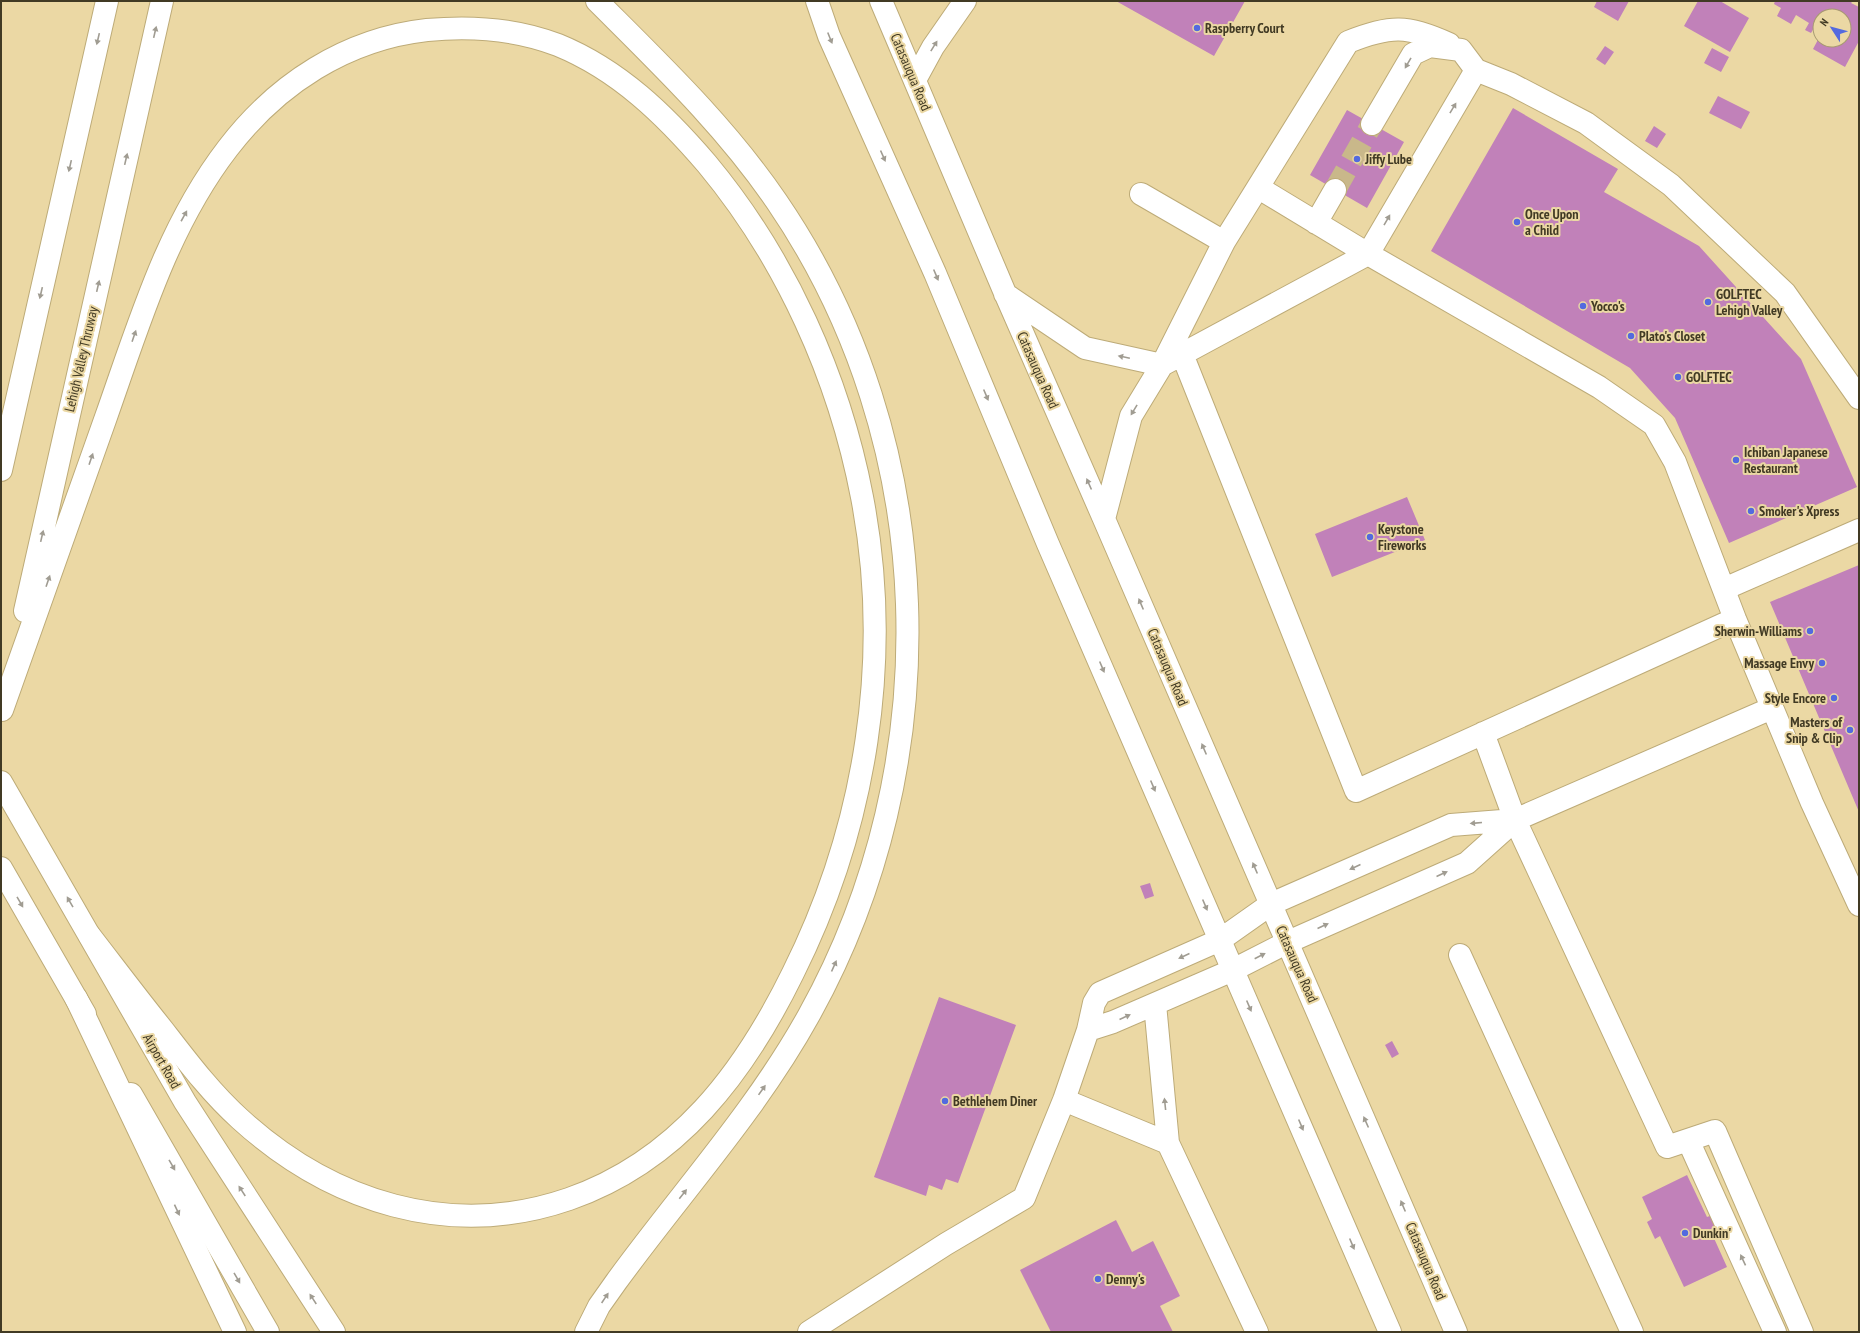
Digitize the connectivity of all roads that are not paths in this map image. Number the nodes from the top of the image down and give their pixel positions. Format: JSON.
{"nodes":[{"id":1,"x":107,"y":1,"type":"edge"},
{"id":2,"x":162,"y":1,"type":"edge"},
{"id":3,"x":597,"y":1,"type":"edge"},
{"id":4,"x":816,"y":1,"type":"edge"},
{"id":5,"x":881,"y":1,"type":"edge"},
{"id":6,"x":964,"y":1,"type":"edge"},
{"id":7,"x":1461,"y":50,"type":"junction"},
{"id":8,"x":1476,"y":70,"type":"junction"},
{"id":9,"x":915,"y":80,"type":"junction"},
{"id":10,"x":1372,"y":124,"type":"tunnel mouth"},
{"id":11,"x":1258,"y":188,"type":"junction"},
{"id":12,"x":1335,"y":190,"type":"tunnel mouth"},
{"id":13,"x":1141,"y":194,"type":"dead end"},
{"id":14,"x":1316,"y":223,"type":"junction"},
{"id":15,"x":1224,"y":242,"type":"junction"},
{"id":16,"x":1368,"y":254,"type":"junction"},
{"id":17,"x":1005,"y":294,"type":"junction"},
{"id":18,"x":1182,"y":354,"type":"junction"},
{"id":19,"x":1162,"y":365,"type":"junction"},
{"id":20,"x":24,"y":369,"type":"junction"},
{"id":21,"x":1859,"y":398,"type":"edge"},
{"id":22,"x":1,"y":440,"type":"edge"},
{"id":23,"x":1,"y":470,"type":"edge"},
{"id":24,"x":1104,"y":519,"type":"junction"},
{"id":25,"x":1859,"y":530,"type":"edge"},
{"id":26,"x":1724,"y":589,"type":"junction"},
{"id":27,"x":1735,"y":618,"type":"junction"},
{"id":28,"x":1772,"y":708,"type":"junction"},
{"id":29,"x":2,"y":713,"type":"edge"},
{"id":30,"x":1483,"y":733,"type":"junction"},
{"id":31,"x":1,"y":782,"type":"edge"},
{"id":32,"x":1515,"y":820,"type":"junction"},
{"id":33,"x":1,"y":868,"type":"edge"},
{"id":34,"x":1271,"y":904,"type":"junction"},
{"id":35,"x":1859,"y":905,"type":"edge"},
{"id":36,"x":90,"y":936,"type":"junction"},
{"id":37,"x":1220,"y":940,"type":"junction"},
{"id":38,"x":1288,"y":942,"type":"junction"},
{"id":39,"x":1460,"y":955,"type":"dead end"},
{"id":40,"x":1233,"y":970,"type":"junction"},
{"id":41,"x":76,"y":998,"type":"junction"},
{"id":42,"x":1155,"y":1004,"type":"junction"},
{"id":43,"x":1088,"y":1030,"type":"junction"},
{"id":44,"x":1064,"y":1100,"type":"junction"},
{"id":45,"x":1688,"y":1140,"type":"junction"},
{"id":46,"x":1168,"y":1143,"type":"junction"},
{"id":47,"x":234,"y":1332,"type":"edge"},
{"id":48,"x":268,"y":1332,"type":"edge"},
{"id":49,"x":334,"y":1332,"type":"edge"},
{"id":50,"x":586,"y":1332,"type":"edge"},
{"id":51,"x":809,"y":1332,"type":"edge"},
{"id":52,"x":1257,"y":1332,"type":"edge"},
{"id":53,"x":1390,"y":1332,"type":"edge"},
{"id":54,"x":1456,"y":1332,"type":"edge"},
{"id":55,"x":1632,"y":1332,"type":"edge"},
{"id":56,"x":1776,"y":1332,"type":"edge"},
{"id":57,"x":1802,"y":1332,"type":"edge"}],
"edges":[{"from":1,"to":20,"type":"main road","one_way":true},
{"from":29,"to":2,"type":"main road","name":"Lehigh Valley Thruway","one_way":true},
{"from":50,"to":3,"type":"main road","one_way":true},
{"from":4,"to":37,"type":"main road","one_way":true},
{"from":5,"to":9,"type":"main road","name":"Catasauqua Road"},
{"from":9,"to":6,"type":"main road","one_way":true},
{"from":7,"to":8,"type":"main road"},
{"from":7,"to":10,"type":"main road","one_way":true},
{"from":7,"to":11,"type":"main road"},
{"from":16,"to":8,"type":"main road","one_way":true},
{"from":8,"to":21,"type":"main road"},
{"from":9,"to":17,"type":"main road","name":"Catasauqua Road"},
{"from":11,"to":14,"type":"main road"},
{"from":11,"to":15,"type":"main road"},
{"from":12,"to":14,"type":"main road"},
{"from":13,"to":15,"type":"main road"},
{"from":14,"to":16,"type":"main road"},
{"from":15,"to":19,"type":"main road"},
{"from":16,"to":18,"type":"main road"},
{"from":16,"to":26,"type":"main road"},
{"from":19,"to":17,"type":"main road","one_way":true},
{"from":24,"to":17,"type":"main road","name":"Catasauqua Road","one_way":true},
{"from":18,"to":19,"type":"main road"},
{"from":18,"to":30,"type":"main road"},
{"from":19,"to":24,"type":"main road","one_way":true},
{"from":20,"to":22,"type":"main road"},
{"from":20,"to":23,"type":"main road"},
{"from":34,"to":24,"type":"main road","name":"Catasauqua Road","one_way":true},
{"from":25,"to":26,"type":"main road"},
{"from":26,"to":27,"type":"main road"},
{"from":27,"to":28,"type":"main road"},
{"from":27,"to":30,"type":"main road"},
{"from":28,"to":32,"type":"main road"},
{"from":28,"to":35,"type":"main road"},
{"from":29,"to":36,"type":"main road","one_way":true},
{"from":30,"to":32,"type":"main road"},
{"from":36,"to":31,"type":"main road","name":"Airport Road","one_way":true},
{"from":32,"to":34,"type":"main road","one_way":true},
{"from":38,"to":32,"type":"main road","one_way":true},
{"from":32,"to":45,"type":"main road"},
{"from":33,"to":41,"type":"main road","one_way":true},
{"from":34,"to":37,"type":"main road"},
{"from":34,"to":38,"type":"main road","name":"Catasauqua Road"},
{"from":49,"to":36,"type":"main road","name":"Airport Road","one_way":true},
{"from":37,"to":40,"type":"main road"},
{"from":37,"to":43,"type":"main road","one_way":true},
{"from":40,"to":38,"type":"main road","one_way":true},
{"from":54,"to":38,"type":"main road","name":"Catasauqua Road","one_way":true},
{"from":39,"to":55,"type":"main road"},
{"from":40,"to":42,"type":"main road"},
{"from":40,"to":53,"type":"main road","one_way":true},
{"from":41,"to":47,"type":"main road","one_way":true},
{"from":41,"to":48,"type":"main road","one_way":true},
{"from":43,"to":42,"type":"main road","one_way":true},
{"from":46,"to":42,"type":"main road","one_way":true},
{"from":43,"to":44,"type":"main road"},
{"from":44,"to":46,"type":"main road"},
{"from":44,"to":51,"type":"main road"},
{"from":56,"to":45,"type":"main road","one_way":true},
{"from":45,"to":57,"type":"main road"},
{"from":46,"to":52,"type":"main road"}]}
